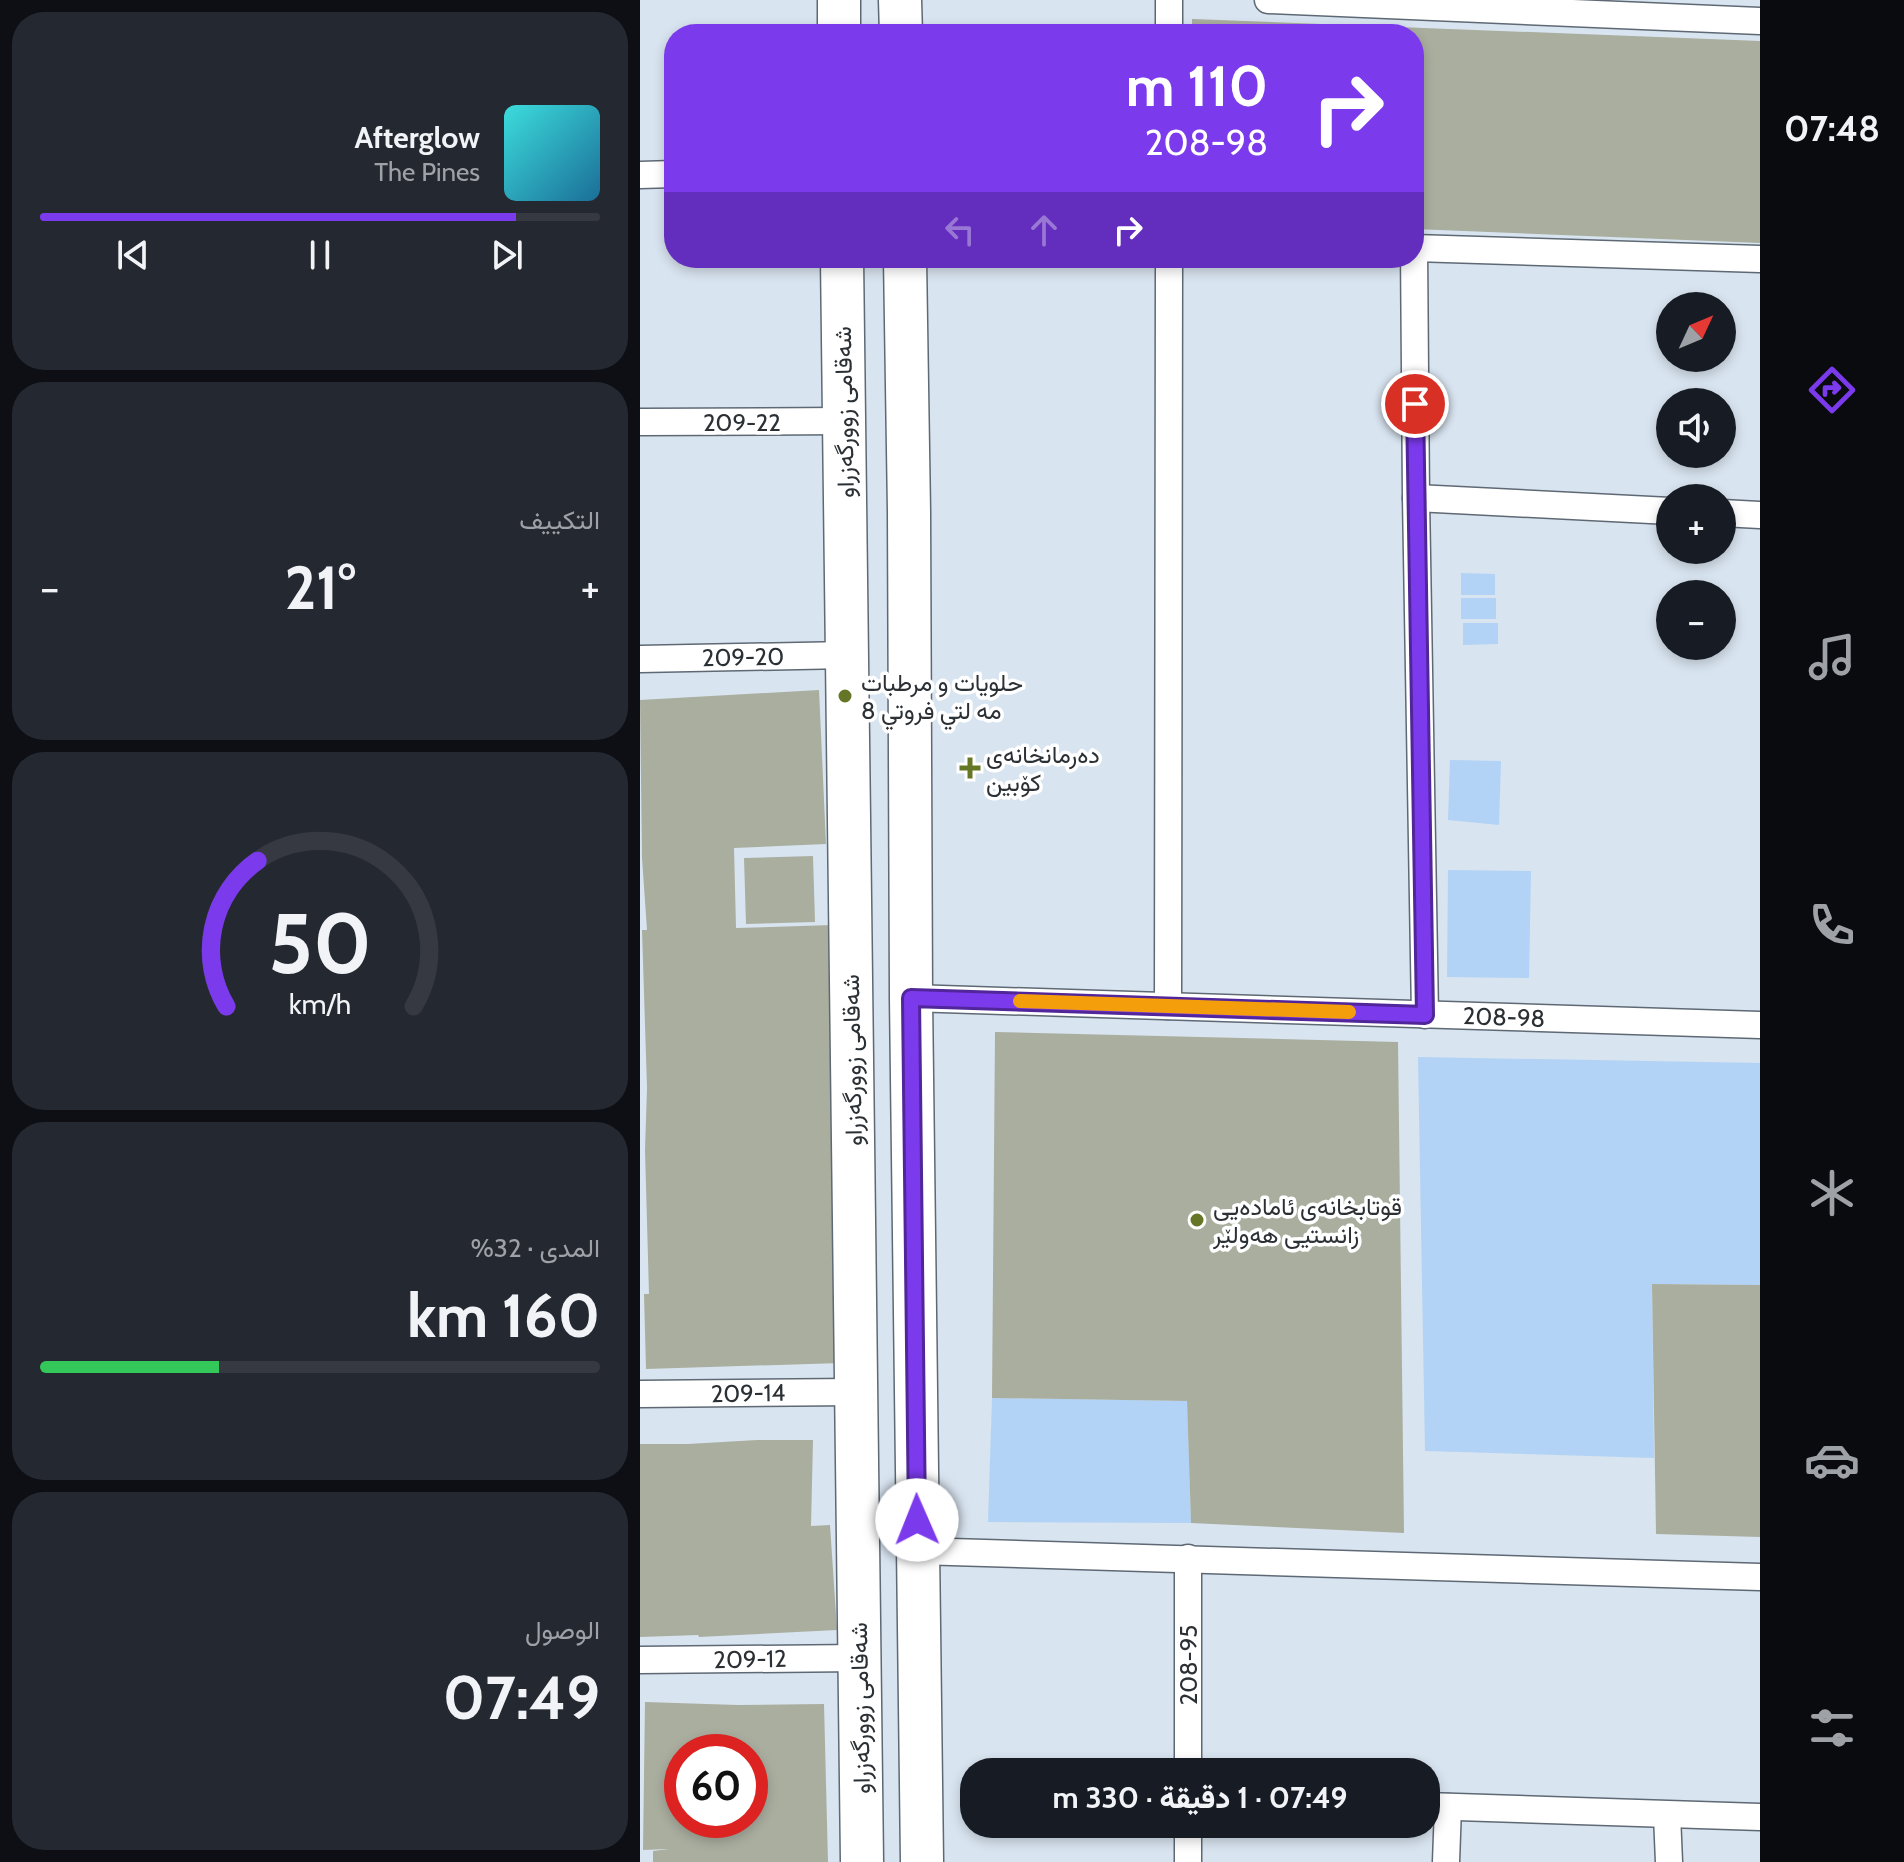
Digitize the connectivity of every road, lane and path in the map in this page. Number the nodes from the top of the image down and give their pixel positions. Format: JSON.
{"nodes":[{"id":1,"x":839,"y":0,"type":"edge"},
{"id":2,"x":900,"y":0,"type":"edge"},
{"id":3,"x":1169,"y":0,"type":"edge"},
{"id":4,"x":1268,"y":0,"type":"edge"},
{"id":5,"x":1408,"y":3,"type":"edge"},
{"id":6,"x":1657,"y":8,"type":"edge"},
{"id":7,"x":1760,"y":21,"type":"edge"},
{"id":8,"x":839,"y":24,"type":"edge"},
{"id":9,"x":901,"y":24,"type":"edge"},
{"id":10,"x":1169,"y":24,"type":"edge"},
{"id":11,"x":664,"y":174,"type":"edge"},
{"id":12,"x":640,"y":175,"type":"edge"},
{"id":13,"x":1424,"y":248,"type":"edge"},
{"id":14,"x":1760,"y":259,"type":"edge"},
{"id":15,"x":842,"y":268,"type":"edge"},
{"id":16,"x":905,"y":268,"type":"edge"},
{"id":17,"x":1169,"y":268,"type":"edge"},
{"id":18,"x":1414,"y":268,"type":"edge"},
{"id":19,"x":844,"y":421,"type":"junction"},
{"id":20,"x":640,"y":422,"type":"edge"},
{"id":21,"x":1416,"y":498,"type":"junction"},
{"id":22,"x":1656,"y":510,"type":"edge"},
{"id":23,"x":845,"y":512,"type":"junction"},
{"id":24,"x":909,"y":512,"type":"junction"},
{"id":25,"x":1736,"y":514,"type":"edge"},
{"id":26,"x":1760,"y":515,"type":"edge"},
{"id":27,"x":847,"y":655,"type":"junction"},
{"id":28,"x":640,"y":659,"type":"edge"},
{"id":29,"x":911,"y":998,"type":"junction"},
{"id":30,"x":1168,"y":1006,"type":"junction"},
{"id":31,"x":1425,"y":1015,"type":"junction"},
{"id":32,"x":1760,"y":1025,"type":"edge"},
{"id":33,"x":856,"y":1392,"type":"junction"},
{"id":34,"x":640,"y":1394,"type":"edge"},
{"id":35,"x":918,"y":1551,"type":"junction"},
{"id":36,"x":1188,"y":1558,"type":"junction"},
{"id":37,"x":1760,"y":1577,"type":"edge"},
{"id":38,"x":859,"y":1658,"type":"junction"},
{"id":39,"x":640,"y":1660,"type":"edge"},
{"id":40,"x":1188,"y":1758,"type":"edge"},
{"id":41,"x":1440,"y":1806,"type":"edge"},
{"id":42,"x":1667,"y":1815,"type":"junction"},
{"id":43,"x":1760,"y":1817,"type":"edge"},
{"id":44,"x":1440,"y":1825,"type":"edge"},
{"id":45,"x":1188,"y":1838,"type":"edge"},
{"id":46,"x":862,"y":1862,"type":"edge"},
{"id":47,"x":922,"y":1862,"type":"edge"},
{"id":48,"x":1188,"y":1862,"type":"edge"},
{"id":49,"x":1446,"y":1862,"type":"edge"},
{"id":50,"x":1669,"y":1862,"type":"edge"}],
"edges":[{"from":1,"to":8,"type":"main road"},
{"from":2,"to":9,"type":"main road"},
{"from":3,"to":10,"type":"street"},
{"from":4,"to":5,"type":"street"},
{"from":5,"to":6,"type":"street"},
{"from":6,"to":7,"type":"street"},
{"from":11,"to":12,"type":"street"},
{"from":13,"to":14,"type":"street"},
{"from":15,"to":19,"type":"main road","name":"شەقامی زوورگەزراو"},
{"from":16,"to":24,"type":"main road"},
{"from":17,"to":30,"type":"street"},
{"from":18,"to":21,"type":"street"},
{"from":19,"to":20,"type":"street","name":"209-22"},
{"from":19,"to":23,"type":"main road","name":"شەقامی زوورگەزراو"},
{"from":21,"to":22,"type":"street"},
{"from":21,"to":31,"type":"street"},
{"from":23,"to":24,"type":"main road"},
{"from":23,"to":27,"type":"main road","name":"شەقامی زوورگەزراو"},
{"from":24,"to":29,"type":"main road"},
{"from":25,"to":26,"type":"street"},
{"from":27,"to":28,"type":"street","name":"209-20"},
{"from":27,"to":33,"type":"main road","name":"شەقامی زوورگەزراو"},
{"from":29,"to":30,"type":"street","name":"208-98"},
{"from":29,"to":35,"type":"main road"},
{"from":30,"to":31,"type":"street","name":"208-98"},
{"from":31,"to":32,"type":"street","name":"208-98"},
{"from":33,"to":34,"type":"street","name":"209-14"},
{"from":33,"to":38,"type":"main road","name":"شەقامی زوورگەزراو"},
{"from":35,"to":36,"type":"street"},
{"from":35,"to":47,"type":"main road"},
{"from":36,"to":37,"type":"street"},
{"from":36,"to":40,"type":"street","name":"208-95"},
{"from":38,"to":39,"type":"street","name":"209-12"},
{"from":38,"to":46,"type":"main road","name":"شەقامی زوورگەزراو"},
{"from":41,"to":42,"type":"street"},
{"from":42,"to":43,"type":"street"},
{"from":42,"to":50,"type":"street"},
{"from":44,"to":49,"type":"street"},
{"from":45,"to":48,"type":"street"}]}
